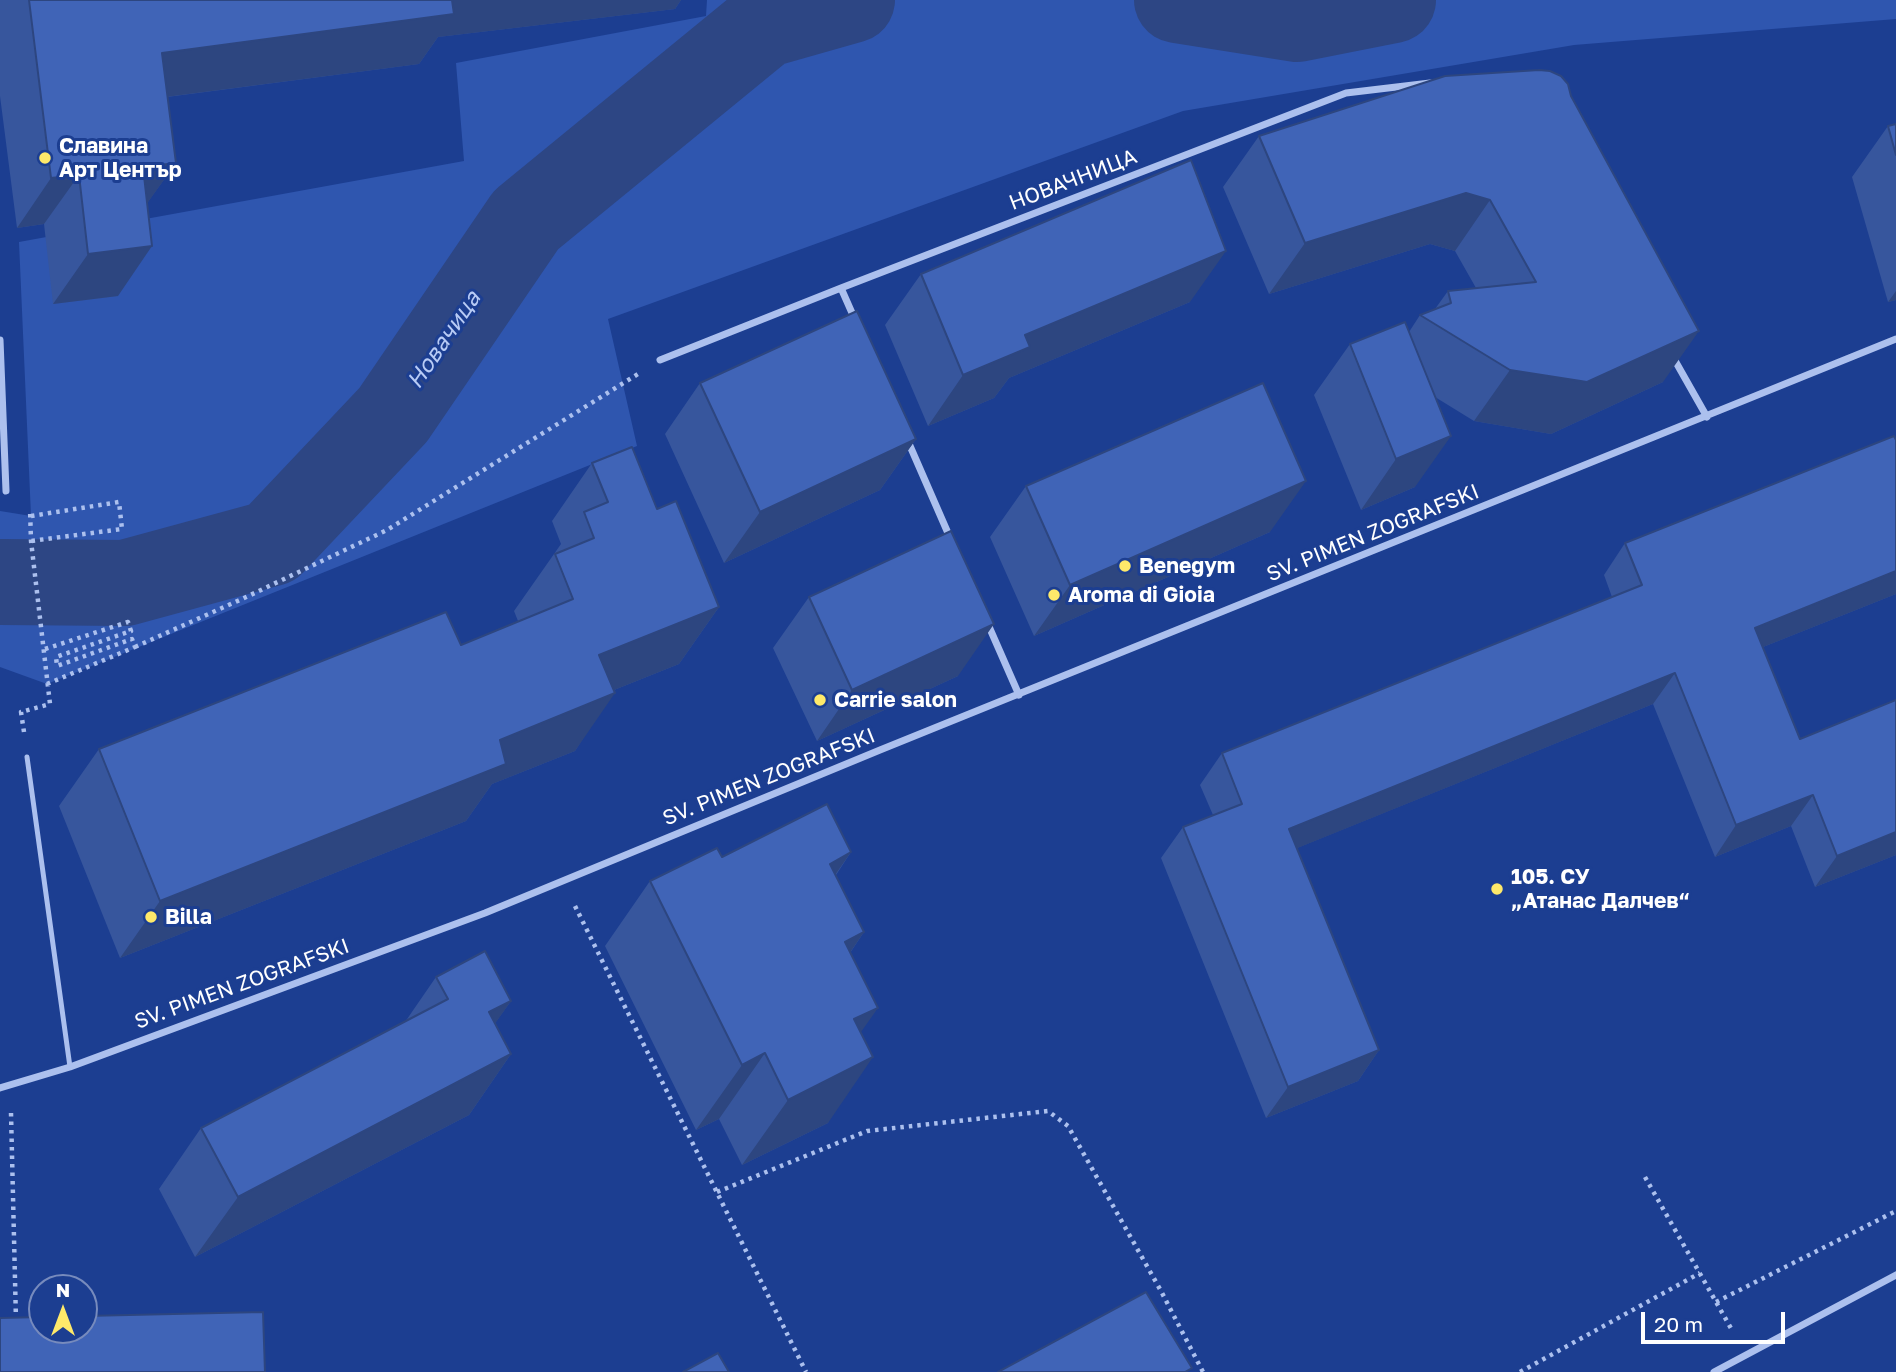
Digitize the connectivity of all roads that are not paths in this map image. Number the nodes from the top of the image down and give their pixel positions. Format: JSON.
{"nodes":[{"id":1,"x":1441,"y":81,"type":"edge"},
{"id":2,"x":841,"y":288,"type":"junction"},
{"id":3,"x":858,"y":326,"type":"edge"},
{"id":4,"x":1896,"y":339,"type":"edge"},
{"id":5,"x":0,"y":340,"type":"edge"},
{"id":6,"x":1666,"y":345,"type":"edge"},
{"id":7,"x":660,"y":360,"type":"road end"},
{"id":8,"x":1707,"y":417,"type":"junction"},
{"id":9,"x":902,"y":428,"type":"edge"},
{"id":10,"x":3,"y":491,"type":"edge"},
{"id":11,"x":952,"y":542,"type":"edge"},
{"id":12,"x":985,"y":618,"type":"edge"},
{"id":13,"x":1019,"y":695,"type":"junction"},
{"id":14,"x":27,"y":757,"type":"road end"},
{"id":15,"x":70,"y":1066,"type":"junction"},
{"id":16,"x":0,"y":1088,"type":"edge"},
{"id":17,"x":1896,"y":1275,"type":"edge"},
{"id":18,"x":1714,"y":1372,"type":"edge"}],
"edges":[{"from":1,"to":2,"type":"street","name":"НОВАЧНИЦА"},
{"from":2,"to":3,"type":"street"},
{"from":2,"to":7,"type":"street","name":"НОВАЧНИЦА"},
{"from":4,"to":8,"type":"street","name":"SV. PIMEN ZOGRAFSKI"},
{"from":5,"to":10,"type":"street"},
{"from":6,"to":8,"type":"street"},
{"from":8,"to":13,"type":"street","name":"SV. PIMEN ZOGRAFSKI"},
{"from":9,"to":11,"type":"street"},
{"from":12,"to":13,"type":"street"},
{"from":13,"to":15,"type":"street","name":"SV. PIMEN ZOGRAFSKI"},
{"from":14,"to":15,"type":"lane"},
{"from":15,"to":16,"type":"street","name":"SV. PIMEN ZOGRAFSKI"},
{"from":17,"to":18,"type":"street"}]}
